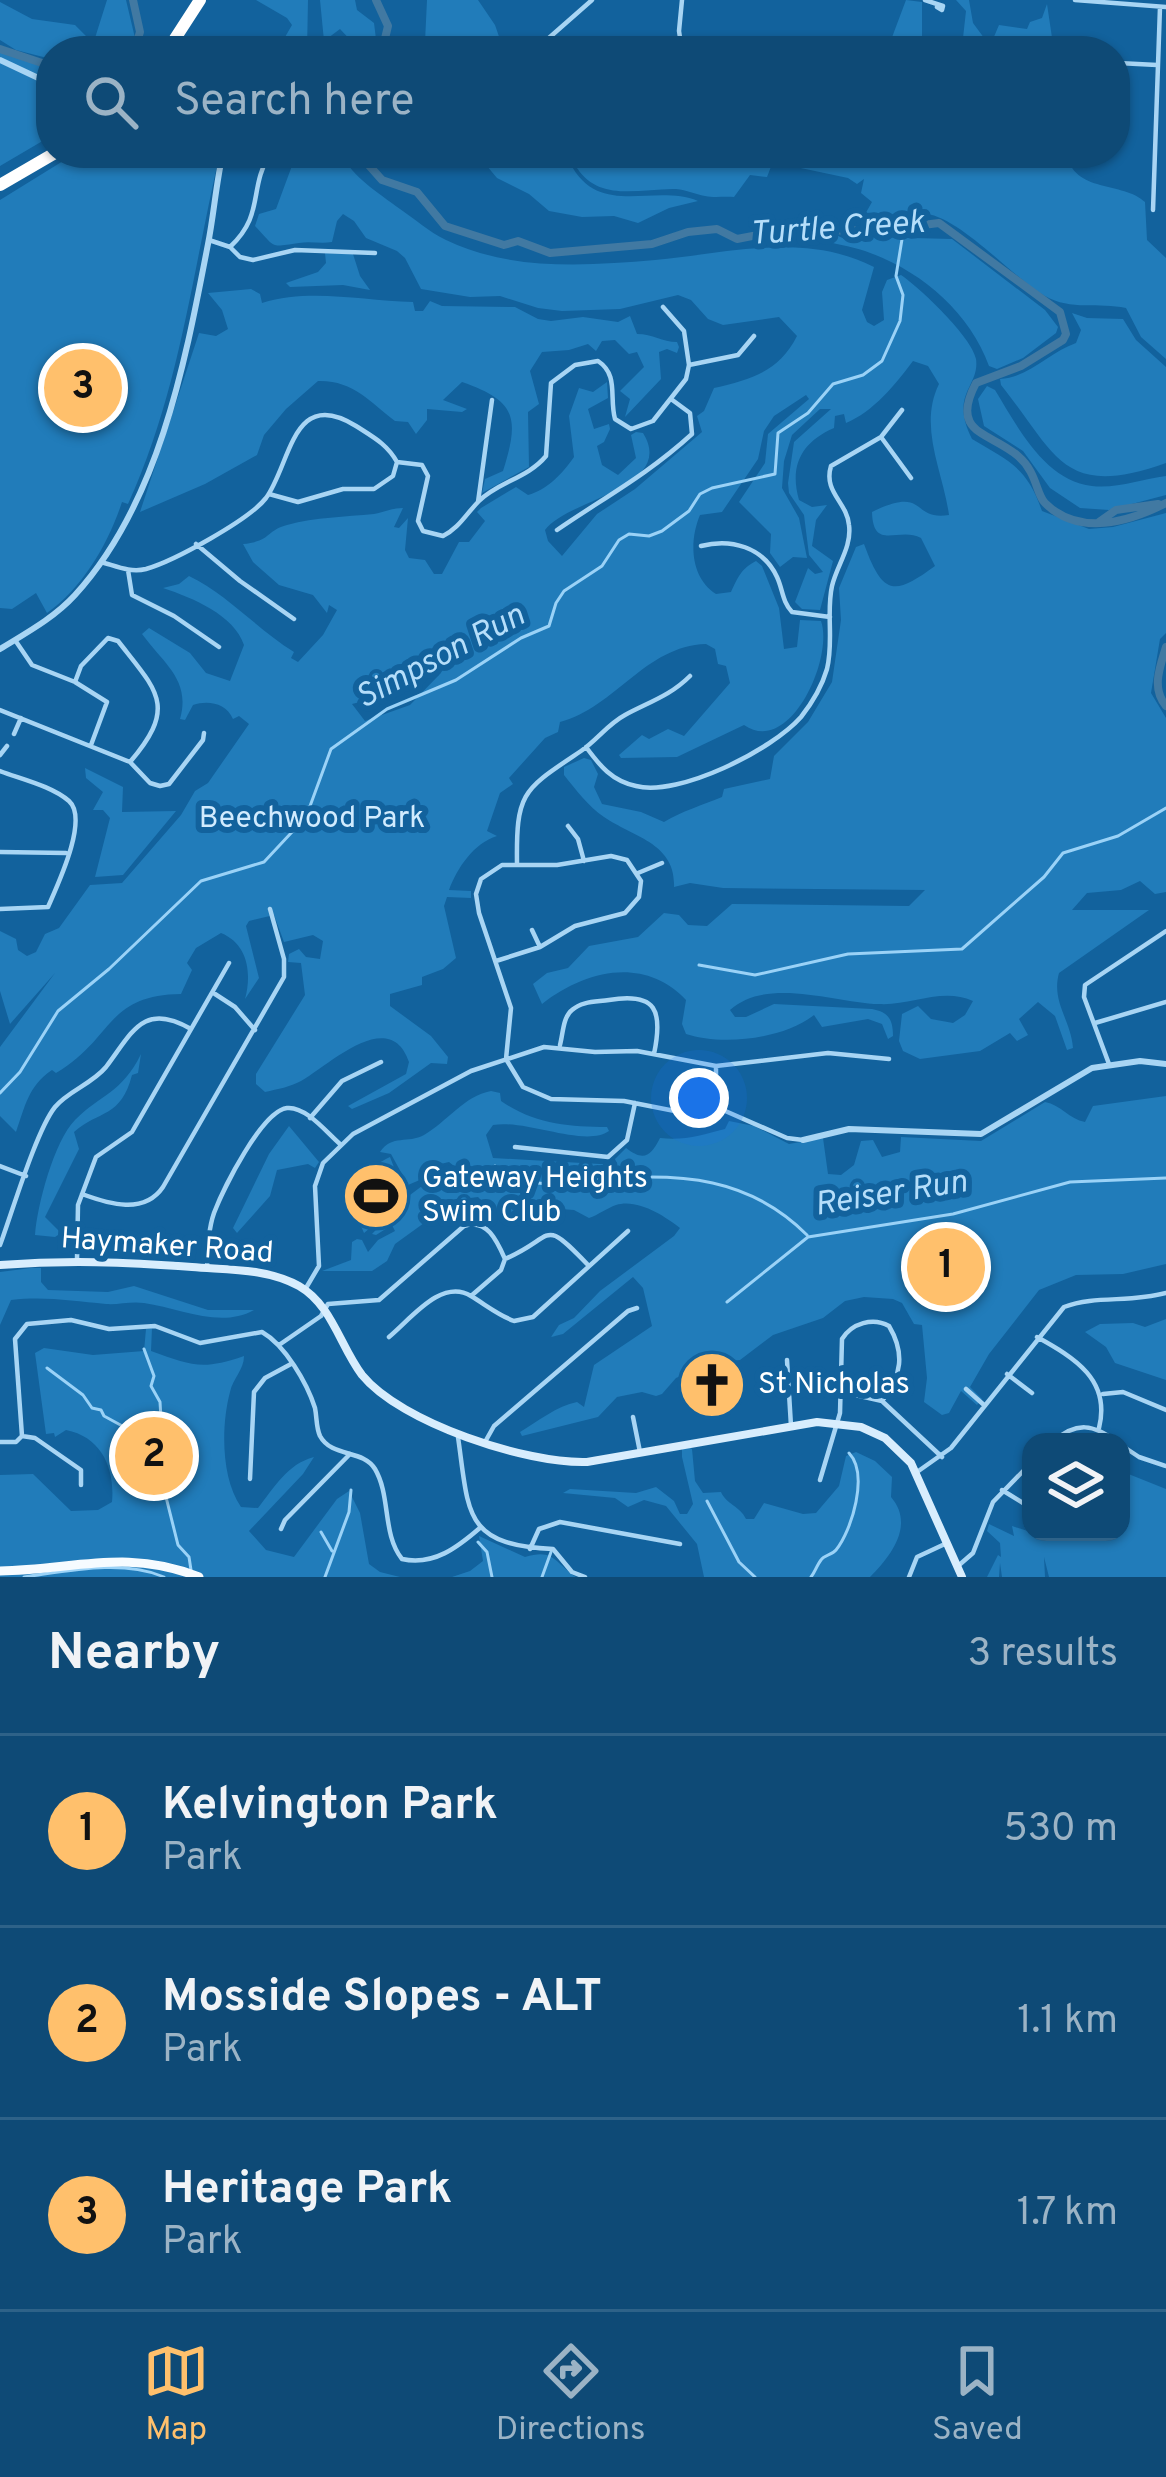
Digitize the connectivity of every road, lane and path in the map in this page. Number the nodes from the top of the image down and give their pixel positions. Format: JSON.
{"nodes":[{"id":1,"x":204,"y":0,"type":"edge"},
{"id":2,"x":592,"y":0,"type":"edge"},
{"id":3,"x":682,"y":0,"type":"edge"},
{"id":4,"x":925,"y":0,"type":"edge"},
{"id":5,"x":1075,"y":0,"type":"edge"},
{"id":6,"x":1114,"y":2,"type":"edge"},
{"id":7,"x":937,"y":7,"type":"dead end"},
{"id":8,"x":1163,"y":7,"type":"edge"},
{"id":9,"x":180,"y":36,"type":"edge"},
{"id":10,"x":552,"y":36,"type":"edge"},
{"id":11,"x":682,"y":36,"type":"edge"},
{"id":12,"x":0,"y":60,"type":"edge"},
{"id":13,"x":1130,"y":64,"type":"edge"},
{"id":14,"x":1157,"y":65,"type":"junction"},
{"id":15,"x":36,"y":77,"type":"edge"},
{"id":16,"x":36,"y":161,"type":"edge"},
{"id":17,"x":221,"y":168,"type":"edge"},
{"id":18,"x":262,"y":168,"type":"edge"},
{"id":19,"x":0,"y":181,"type":"edge"},
{"id":20,"x":1153,"y":209,"type":"dead end"},
{"id":21,"x":209,"y":240,"type":"junction"},
{"id":22,"x":230,"y":247,"type":"junction"},
{"id":23,"x":375,"y":253,"type":"dead end"},
{"id":24,"x":663,"y":307,"type":"dead end"},
{"id":25,"x":754,"y":336,"type":"dead end"},
{"id":26,"x":688,"y":365,"type":"junction"},
{"id":27,"x":671,"y":399,"type":"junction"},
{"id":28,"x":492,"y":400,"type":"dead end"},
{"id":29,"x":902,"y":410,"type":"dead end"},
{"id":30,"x":881,"y":437,"type":"junction"},
{"id":31,"x":398,"y":462,"type":"junction"},
{"id":32,"x":911,"y":478,"type":"dead end"},
{"id":33,"x":269,"y":494,"type":"junction"},
{"id":34,"x":478,"y":502,"type":"junction"},
{"id":35,"x":557,"y":530,"type":"dead end"},
{"id":36,"x":196,"y":544,"type":"junction"},
{"id":37,"x":701,"y":546,"type":"dead end"},
{"id":38,"x":100,"y":562,"type":"junction"},
{"id":39,"x":128,"y":570,"type":"junction"},
{"id":40,"x":830,"y":617,"type":"junction"},
{"id":41,"x":294,"y":619,"type":"dead end"},
{"id":42,"x":15,"y":640,"type":"junction"},
{"id":43,"x":219,"y":647,"type":"dead end"},
{"id":44,"x":0,"y":649,"type":"edge"},
{"id":45,"x":689,"y":676,"type":"dead end"},
{"id":46,"x":75,"y":682,"type":"junction"},
{"id":47,"x":0,"y":710,"type":"edge"},
{"id":48,"x":21,"y":718,"type":"junction"},
{"id":49,"x":205,"y":733,"type":"dead end"},
{"id":50,"x":14,"y":734,"type":"dead end"},
{"id":51,"x":91,"y":745,"type":"junction"},
{"id":52,"x":7,"y":746,"type":"dead end"},
{"id":53,"x":586,"y":747,"type":"junction"},
{"id":54,"x":0,"y":754,"type":"edge"},
{"id":55,"x":130,"y":762,"type":"junction"},
{"id":56,"x":0,"y":771,"type":"edge"},
{"id":57,"x":568,"y":826,"type":"dead end"},
{"id":58,"x":0,"y":852,"type":"edge"},
{"id":59,"x":67,"y":853,"type":"junction"},
{"id":60,"x":584,"y":861,"type":"junction"},
{"id":61,"x":662,"y":863,"type":"dead end"},
{"id":62,"x":517,"y":864,"type":"junction"},
{"id":63,"x":638,"y":873,"type":"junction"},
{"id":64,"x":0,"y":909,"type":"edge"},
{"id":65,"x":271,"y":909,"type":"dead end"},
{"id":66,"x":532,"y":930,"type":"dead end"},
{"id":67,"x":1166,"y":931,"type":"edge"},
{"id":68,"x":540,"y":947,"type":"junction"},
{"id":69,"x":496,"y":961,"type":"junction"},
{"id":70,"x":229,"y":963,"type":"dead end"},
{"id":71,"x":213,"y":994,"type":"junction"},
{"id":72,"x":1166,"y":1002,"type":"edge"},
{"id":73,"x":1095,"y":1023,"type":"junction"},
{"id":74,"x":192,"y":1030,"type":"junction"},
{"id":75,"x":255,"y":1030,"type":"junction"},
{"id":76,"x":560,"y":1047,"type":"junction"},
{"id":77,"x":654,"y":1054,"type":"junction"},
{"id":78,"x":506,"y":1059,"type":"junction"},
{"id":79,"x":889,"y":1059,"type":"dead end"},
{"id":80,"x":381,"y":1062,"type":"dead end"},
{"id":81,"x":1109,"y":1064,"type":"junction"},
{"id":82,"x":1166,"y":1064,"type":"edge"},
{"id":83,"x":716,"y":1066,"type":"junction"},
{"id":84,"x":634,"y":1103,"type":"junction"},
{"id":85,"x":719,"y":1106,"type":"junction"},
{"id":86,"x":310,"y":1118,"type":"junction"},
{"id":87,"x":803,"y":1140,"type":"joint"},
{"id":88,"x":340,"y":1145,"type":"junction"},
{"id":89,"x":515,"y":1148,"type":"dead end"},
{"id":90,"x":0,"y":1166,"type":"edge"},
{"id":91,"x":26,"y":1175,"type":"junction"},
{"id":92,"x":82,"y":1194,"type":"junction"},
{"id":93,"x":4,"y":1223,"type":"edge"},
{"id":94,"x":628,"y":1231,"type":"dead end"},
{"id":95,"x":0,"y":1245,"type":"edge"},
{"id":96,"x":77,"y":1259,"type":"junction"},
{"id":97,"x":506,"y":1259,"type":"junction"},
{"id":98,"x":0,"y":1265,"type":"edge"},
{"id":99,"x":589,"y":1266,"type":"junction"},
{"id":100,"x":206,"y":1268,"type":"junction"},
{"id":101,"x":305,"y":1289,"type":"junction"},
{"id":102,"x":1166,"y":1292,"type":"edge"},
{"id":103,"x":471,"y":1296,"type":"junction"},
{"id":104,"x":637,"y":1308,"type":"dead end"},
{"id":105,"x":324,"y":1310,"type":"junction"},
{"id":106,"x":389,"y":1337,"type":"dead end"},
{"id":107,"x":1037,"y":1337,"type":"junction"},
{"id":108,"x":279,"y":1345,"type":"junction"},
{"id":109,"x":787,"y":1360,"type":"dead end"},
{"id":110,"x":290,"y":1364,"type":"junction"},
{"id":111,"x":1007,"y":1374,"type":"junction"},
{"id":112,"x":966,"y":1389,"type":"dead end"},
{"id":113,"x":842,"y":1393,"type":"junction"},
{"id":114,"x":1032,"y":1393,"type":"dead end"},
{"id":115,"x":1102,"y":1395,"type":"junction"},
{"id":116,"x":883,"y":1401,"type":"junction"},
{"id":117,"x":984,"y":1405,"type":"junction"},
{"id":118,"x":1166,"y":1410,"type":"edge"},
{"id":119,"x":633,"y":1417,"type":"dead end"},
{"id":120,"x":838,"y":1423,"type":"junction"},
{"id":121,"x":791,"y":1426,"type":"junction"},
{"id":122,"x":1099,"y":1428,"type":"junction"},
{"id":123,"x":457,"y":1431,"type":"junction"},
{"id":124,"x":1065,"y":1433,"type":"edge"},
{"id":125,"x":1106,"y":1433,"type":"edge"},
{"id":126,"x":22,"y":1436,"type":"junction"},
{"id":127,"x":0,"y":1442,"type":"edge"},
{"id":128,"x":485,"y":1442,"type":"junction"},
{"id":129,"x":1130,"y":1451,"type":"edge"},
{"id":130,"x":640,"y":1452,"type":"junction"},
{"id":131,"x":350,"y":1454,"type":"junction"},
{"id":132,"x":942,"y":1457,"type":"junction"},
{"id":133,"x":1166,"y":1466,"type":"edge"},
{"id":134,"x":1022,"y":1471,"type":"edge"},
{"id":135,"x":917,"y":1472,"type":"junction"},
{"id":136,"x":250,"y":1479,"type":"dead end"},
{"id":137,"x":820,"y":1480,"type":"dead end"},
{"id":138,"x":81,"y":1485,"type":"dead end"},
{"id":139,"x":1002,"y":1490,"type":"junction"},
{"id":140,"x":1022,"y":1502,"type":"edge"},
{"id":141,"x":481,"y":1527,"type":"junction"},
{"id":142,"x":281,"y":1529,"type":"dead end"},
{"id":143,"x":947,"y":1543,"type":"junction"},
{"id":144,"x":680,"y":1544,"type":"dead end"},
{"id":145,"x":530,"y":1549,"type":"junction"},
{"id":146,"x":958,"y":1566,"type":"junction"},
{"id":147,"x":0,"y":1571,"type":"edge"},
{"id":148,"x":199,"y":1577,"type":"edge"},
{"id":149,"x":585,"y":1577,"type":"edge"},
{"id":150,"x":908,"y":1577,"type":"edge"},
{"id":151,"x":962,"y":1577,"type":"edge"}],
"edges":[{"from":1,"to":9,"type":"highway"},
{"from":2,"to":10,"type":"street"},
{"from":3,"to":11,"type":"street"},
{"from":4,"to":7,"type":"street"},
{"from":5,"to":6,"type":"street"},
{"from":6,"to":8,"type":"street"},
{"from":8,"to":14,"type":"street"},
{"from":12,"to":15,"type":"street"},
{"from":13,"to":14,"type":"street"},
{"from":14,"to":20,"type":"street"},
{"from":16,"to":19,"type":"highway"},
{"from":17,"to":21,"type":"street"},
{"from":18,"to":22,"type":"street"},
{"from":21,"to":22,"type":"street"},
{"from":21,"to":38,"type":"street"},
{"from":22,"to":23,"type":"street"},
{"from":24,"to":26,"type":"street"},
{"from":25,"to":26,"type":"street"},
{"from":26,"to":27,"type":"street"},
{"from":27,"to":34,"type":"street"},
{"from":27,"to":35,"type":"street"},
{"from":28,"to":34,"type":"street"},
{"from":29,"to":30,"type":"street"},
{"from":30,"to":32,"type":"street"},
{"from":30,"to":40,"type":"street"},
{"from":31,"to":33,"type":"street"},
{"from":31,"to":33,"type":"street"},
{"from":31,"to":34,"type":"street"},
{"from":33,"to":36,"type":"street"},
{"from":36,"to":39,"type":"street"},
{"from":36,"to":41,"type":"street"},
{"from":37,"to":40,"type":"street"},
{"from":38,"to":39,"type":"street"},
{"from":38,"to":42,"type":"street"},
{"from":39,"to":43,"type":"street"},
{"from":40,"to":53,"type":"street"},
{"from":42,"to":44,"type":"street"},
{"from":42,"to":46,"type":"street"},
{"from":45,"to":53,"type":"street"},
{"from":46,"to":51,"type":"street"},
{"from":46,"to":55,"type":"street"},
{"from":47,"to":48,"type":"street"},
{"from":48,"to":50,"type":"street"},
{"from":48,"to":51,"type":"street"},
{"from":49,"to":55,"type":"street"},
{"from":51,"to":55,"type":"street"},
{"from":52,"to":54,"type":"street"},
{"from":53,"to":62,"type":"street"},
{"from":56,"to":59,"type":"street"},
{"from":57,"to":60,"type":"street"},
{"from":58,"to":59,"type":"street"},
{"from":59,"to":64,"type":"street"},
{"from":60,"to":62,"type":"street"},
{"from":60,"to":63,"type":"street"},
{"from":61,"to":63,"type":"street"},
{"from":62,"to":69,"type":"street"},
{"from":63,"to":68,"type":"street"},
{"from":65,"to":75,"type":"street"},
{"from":66,"to":68,"type":"street"},
{"from":67,"to":73,"type":"street"},
{"from":68,"to":69,"type":"street"},
{"from":69,"to":78,"type":"street"},
{"from":70,"to":71,"type":"street"},
{"from":71,"to":74,"type":"street"},
{"from":71,"to":75,"type":"street"},
{"from":72,"to":73,"type":"street"},
{"from":73,"to":81,"type":"street"},
{"from":74,"to":91,"type":"street"},
{"from":74,"to":92,"type":"street"},
{"from":75,"to":92,"type":"street"},
{"from":76,"to":77,"type":"street"},
{"from":76,"to":77,"type":"street"},
{"from":76,"to":78,"type":"street"},
{"from":77,"to":83,"type":"street"},
{"from":78,"to":84,"type":"street"},
{"from":78,"to":88,"type":"street"},
{"from":79,"to":83,"type":"street"},
{"from":80,"to":86,"type":"street"},
{"from":81,"to":82,"type":"street"},
{"from":81,"to":87,"type":"street"},
{"from":83,"to":85,"type":"street"},
{"from":84,"to":85,"type":"street"},
{"from":84,"to":89,"type":"street"},
{"from":85,"to":87,"type":"street"},
{"from":86,"to":88,"type":"street"},
{"from":86,"to":100,"type":"street"},
{"from":88,"to":101,"type":"street"},
{"from":90,"to":91,"type":"street"},
{"from":91,"to":93,"type":"street"},
{"from":92,"to":96,"type":"street"},
{"from":93,"to":95,"type":"street"},
{"from":94,"to":99,"type":"street"},
{"from":96,"to":98,"type":"main road","name":"Haymaker Road"},
{"from":96,"to":100,"type":"main road","name":"Haymaker Road"},
{"from":97,"to":99,"type":"street"},
{"from":97,"to":103,"type":"street"},
{"from":97,"to":105,"type":"street"},
{"from":99,"to":103,"type":"street"},
{"from":100,"to":101,"type":"main road","name":"Haymaker Road"},
{"from":101,"to":105,"type":"main road","name":"Haymaker Road"},
{"from":102,"to":107,"type":"street"},
{"from":103,"to":106,"type":"street"},
{"from":104,"to":128,"type":"street"},
{"from":105,"to":108,"type":"street"},
{"from":105,"to":123,"type":"main road","name":"Haymaker Road"},
{"from":107,"to":111,"type":"street"},
{"from":107,"to":115,"type":"street"},
{"from":108,"to":110,"type":"street"},
{"from":108,"to":126,"type":"street"},
{"from":109,"to":121,"type":"street"},
{"from":110,"to":131,"type":"street"},
{"from":110,"to":136,"type":"street"},
{"from":111,"to":114,"type":"street"},
{"from":111,"to":117,"type":"street"},
{"from":112,"to":117,"type":"street"},
{"from":113,"to":116,"type":"street"},
{"from":113,"to":116,"type":"street"},
{"from":113,"to":120,"type":"street"},
{"from":115,"to":118,"type":"street"},
{"from":115,"to":122,"type":"street"},
{"from":116,"to":132,"type":"street"},
{"from":117,"to":132,"type":"street"},
{"from":119,"to":130,"type":"street"},
{"from":120,"to":121,"type":"main road","name":"Haymaker Road"},
{"from":120,"to":135,"type":"main road","name":"Haymaker Road"},
{"from":120,"to":137,"type":"street"},
{"from":121,"to":130,"type":"main road","name":"Haymaker Road"},
{"from":122,"to":124,"type":"street"},
{"from":122,"to":125,"type":"street"},
{"from":123,"to":128,"type":"main road","name":"Haymaker Road"},
{"from":123,"to":141,"type":"street"},
{"from":126,"to":127,"type":"street"},
{"from":126,"to":138,"type":"street"},
{"from":128,"to":130,"type":"main road","name":"Haymaker Road"},
{"from":129,"to":133,"type":"street"},
{"from":131,"to":141,"type":"street"},
{"from":131,"to":142,"type":"street"},
{"from":132,"to":135,"type":"street"},
{"from":134,"to":139,"type":"street"},
{"from":135,"to":143,"type":"main road","name":"Haymaker Road"},
{"from":139,"to":140,"type":"street"},
{"from":139,"to":146,"type":"street"},
{"from":141,"to":145,"type":"street"},
{"from":143,"to":146,"type":"main road","name":"Haymaker Road"},
{"from":143,"to":150,"type":"street"},
{"from":144,"to":145,"type":"street"},
{"from":145,"to":149,"type":"street"},
{"from":146,"to":151,"type":"main road","name":"Haymaker Road"},
{"from":147,"to":148,"type":"main road"}]}
